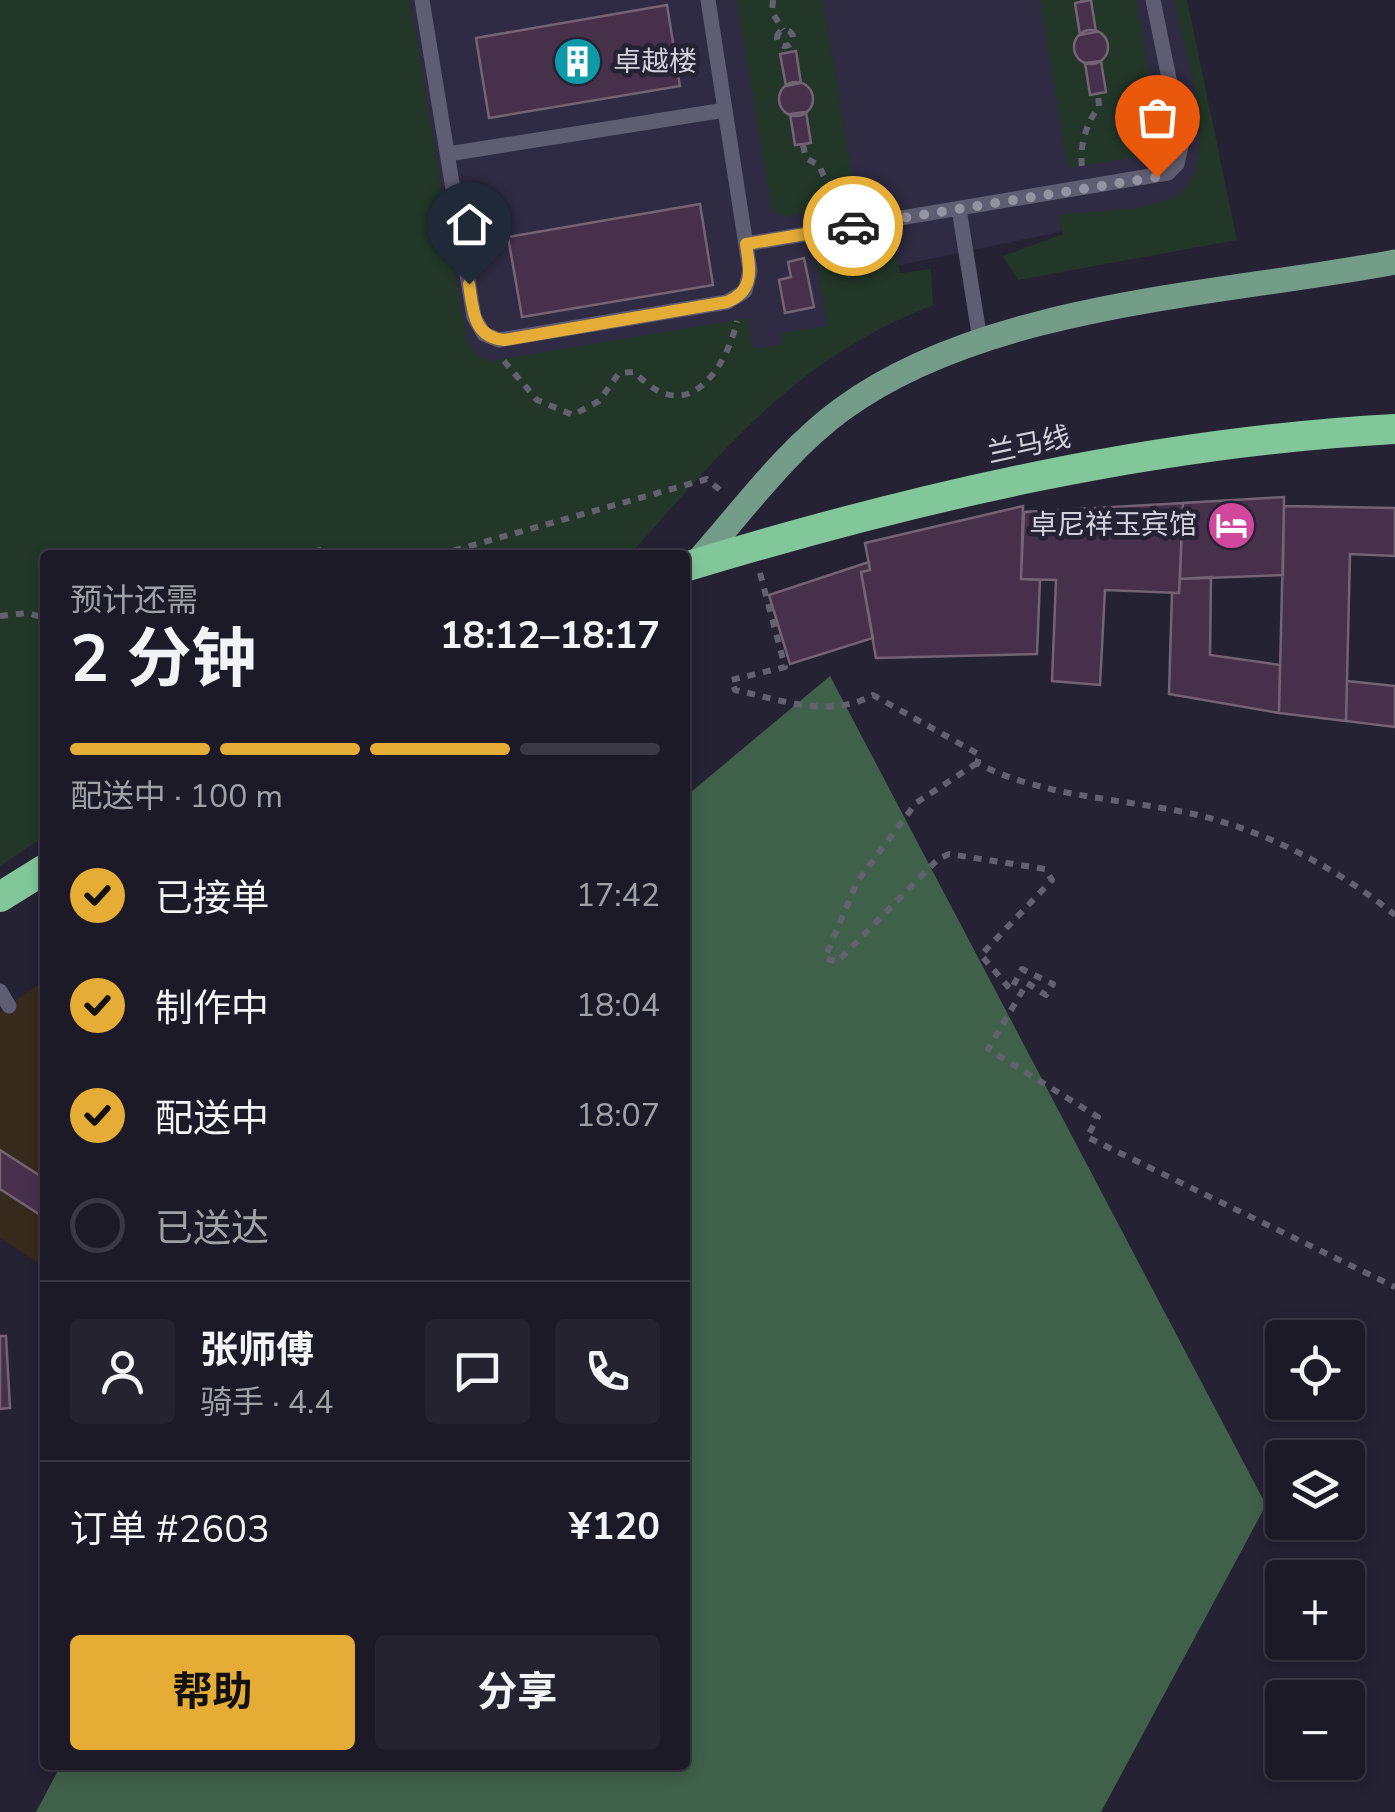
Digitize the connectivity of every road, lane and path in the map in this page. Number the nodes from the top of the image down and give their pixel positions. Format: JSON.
{"nodes":[{"id":1,"x":422,"y":0,"type":"edge"},
{"id":2,"x":708,"y":0,"type":"edge"},
{"id":3,"x":773,"y":0,"type":"edge"},
{"id":4,"x":1154,"y":0,"type":"edge"},
{"id":5,"x":787,"y":49,"type":"dead end"},
{"id":6,"x":1098,"y":94,"type":"dead end"},
{"id":7,"x":725,"y":110,"type":"junction"},
{"id":8,"x":803,"y":145,"type":"dead end"},
{"id":9,"x":448,"y":154,"type":"junction"},
{"id":10,"x":1086,"y":189,"type":"junction"},
{"id":11,"x":959,"y":210,"type":"junction"},
{"id":12,"x":844,"y":228,"type":"junction"},
{"id":13,"x":746,"y":244,"type":"junction"},
{"id":14,"x":1395,"y":262,"type":"edge"},
{"id":15,"x":736,"y":298,"type":"junction"},
{"id":16,"x":499,"y":340,"type":"junction"},
{"id":17,"x":980,"y":340,"type":"junction"},
{"id":18,"x":1395,"y":428,"type":"edge"},
{"id":19,"x":707,"y":479,"type":"dead end"},
{"id":20,"x":753,"y":547,"type":"junction"},
{"id":21,"x":456,"y":550,"type":"edge"},
{"id":22,"x":690,"y":566,"type":"edge"},
{"id":23,"x":0,"y":616,"type":"edge"},
{"id":24,"x":40,"y":617,"type":"edge"},
{"id":25,"x":977,"y":763,"type":"junction"},
{"id":26,"x":40,"y":872,"type":"edge"},
{"id":27,"x":0,"y":897,"type":"edge"},
{"id":28,"x":1395,"y":915,"type":"edge"},
{"id":29,"x":1395,"y":1287,"type":"edge"}],
"edges":[{"from":1,"to":9,"type":"lane"},
{"from":2,"to":7,"type":"lane"},
{"from":3,"to":5,"type":"path"},
{"from":4,"to":10,"type":"lane"},
{"from":6,"to":10,"type":"path"},
{"from":7,"to":9,"type":"lane"},
{"from":7,"to":13,"type":"lane"},
{"from":8,"to":12,"type":"path"},
{"from":9,"to":16,"type":"lane"},
{"from":10,"to":11,"type":"lane"},
{"from":11,"to":12,"type":"lane"},
{"from":11,"to":17,"type":"lane"},
{"from":12,"to":13,"type":"lane"},
{"from":13,"to":15,"type":"lane"},
{"from":14,"to":17,"type":"main road"},
{"from":15,"to":16,"type":"lane"},
{"from":15,"to":16,"type":"path"},
{"from":17,"to":22,"type":"main road"},
{"from":18,"to":20,"type":"highway","name":"兰马线"},
{"from":19,"to":21,"type":"path"},
{"from":20,"to":22,"type":"highway","name":"兰马线"},
{"from":20,"to":25,"type":"path"},
{"from":23,"to":24,"type":"path"},
{"from":25,"to":28,"type":"path"},
{"from":25,"to":29,"type":"path"},
{"from":26,"to":27,"type":"highway"}]}
